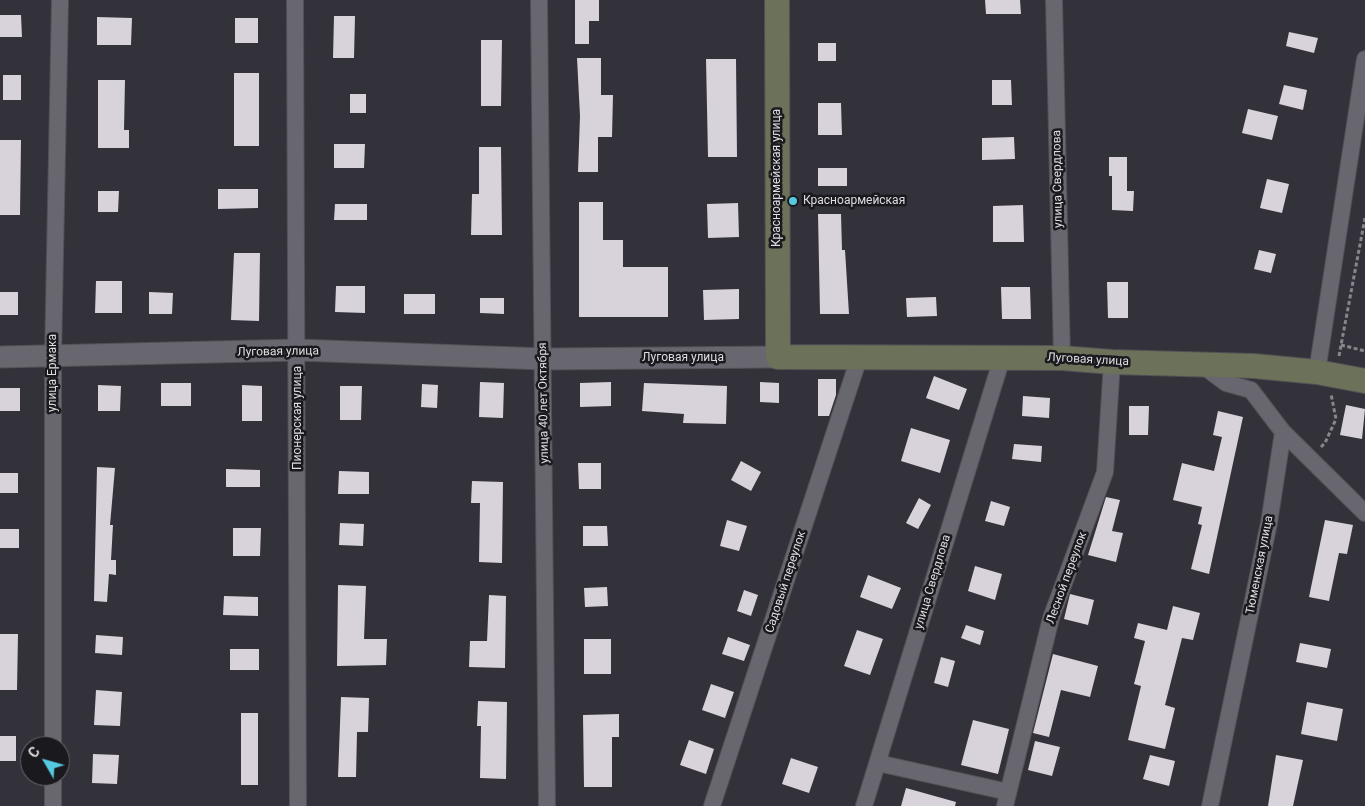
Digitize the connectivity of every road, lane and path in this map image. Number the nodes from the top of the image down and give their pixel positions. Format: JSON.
{"nodes":[{"id":1,"x":60,"y":0,"type":"edge"},
{"id":2,"x":295,"y":0,"type":"edge"},
{"id":3,"x":539,"y":0,"type":"edge"},
{"id":4,"x":777,"y":0,"type":"edge"},
{"id":5,"x":1054,"y":0,"type":"edge"},
{"id":6,"x":1365,"y":59,"type":"edge"},
{"id":7,"x":1365,"y":218,"type":"edge"},
{"id":8,"x":1341,"y":345,"type":"junction"},
{"id":9,"x":298,"y":350,"type":"junction"},
{"id":10,"x":1365,"y":351,"type":"edge"},
{"id":11,"x":0,"y":357,"type":"edge"},
{"id":12,"x":53,"y":357,"type":"junction"},
{"id":13,"x":778,"y":357,"type":"junction"},
{"id":14,"x":859,"y":358,"type":"junction"},
{"id":15,"x":1002,"y":358,"type":"junction"},
{"id":16,"x":1062,"y":358,"type":"junction"},
{"id":17,"x":544,"y":359,"type":"junction"},
{"id":18,"x":1112,"y":362,"type":"junction"},
{"id":19,"x":1201,"y":364,"type":"junction"},
{"id":20,"x":1326,"y":373,"type":"junction"},
{"id":21,"x":1365,"y":381,"type":"edge"},
{"id":22,"x":1283,"y":432,"type":"junction"},
{"id":23,"x":1309,"y":458,"type":"junction"},
{"id":24,"x":1365,"y":514,"type":"edge"},
{"id":25,"x":53,"y":736,"type":"edge"},
{"id":26,"x":878,"y":763,"type":"junction"},
{"id":27,"x":53,"y":786,"type":"edge"},
{"id":28,"x":1007,"y":799,"type":"edge"},
{"id":29,"x":53,"y":806,"type":"edge"},
{"id":30,"x":298,"y":806,"type":"edge"},
{"id":31,"x":547,"y":806,"type":"edge"},
{"id":32,"x":712,"y":806,"type":"edge"},
{"id":33,"x":864,"y":806,"type":"edge"},
{"id":34,"x":1210,"y":806,"type":"edge"}],
"edges":[{"from":1,"to":12,"type":"street","name":"улица Ермака"},
{"from":2,"to":9,"type":"street","name":"Пионерская улица"},
{"from":3,"to":17,"type":"street","name":"улица 40 лет Октября"},
{"from":4,"to":13,"type":"main road","name":"Красноармейская улица"},
{"from":5,"to":16,"type":"street","name":"улица Свердлова"},
{"from":6,"to":20,"type":"street"},
{"from":7,"to":8,"type":"path"},
{"from":8,"to":10,"type":"path"},
{"from":8,"to":20,"type":"path"},
{"from":9,"to":12,"type":"street","name":"Луговая улица"},
{"from":9,"to":17,"type":"street","name":"Луговая улица"},
{"from":9,"to":30,"type":"street","name":"Пионерская улица"},
{"from":11,"to":12,"type":"street","name":"Луговая улица"},
{"from":12,"to":25,"type":"street","name":"улица Ермака"},
{"from":13,"to":14,"type":"main road","name":"Луговая улица"},
{"from":13,"to":17,"type":"street","name":"Луговая улица"},
{"from":14,"to":15,"type":"main road","name":"Луговая улица"},
{"from":14,"to":32,"type":"street","name":"Садовый переулок"},
{"from":15,"to":16,"type":"main road","name":"Луговая улица"},
{"from":15,"to":26,"type":"street","name":"улица Свердлова"},
{"from":16,"to":18,"type":"main road","name":"Луговая улица"},
{"from":17,"to":31,"type":"street","name":"улица 40 лет Октября"},
{"from":18,"to":19,"type":"main road","name":"Луговая улица"},
{"from":18,"to":28,"type":"street","name":"Лесной переулок"},
{"from":19,"to":20,"type":"main road","name":"Луговая улица"},
{"from":19,"to":22,"type":"street"},
{"from":20,"to":21,"type":"main road","name":"Луговая улица"},
{"from":20,"to":23,"type":"path"},
{"from":22,"to":23,"type":"street"},
{"from":22,"to":34,"type":"street","name":"Тюменская улица"},
{"from":23,"to":24,"type":"street"},
{"from":26,"to":28,"type":"street","name":"Лесной переулок"},
{"from":26,"to":33,"type":"street","name":"улица Свердлова"},
{"from":27,"to":29,"type":"street"}]}
